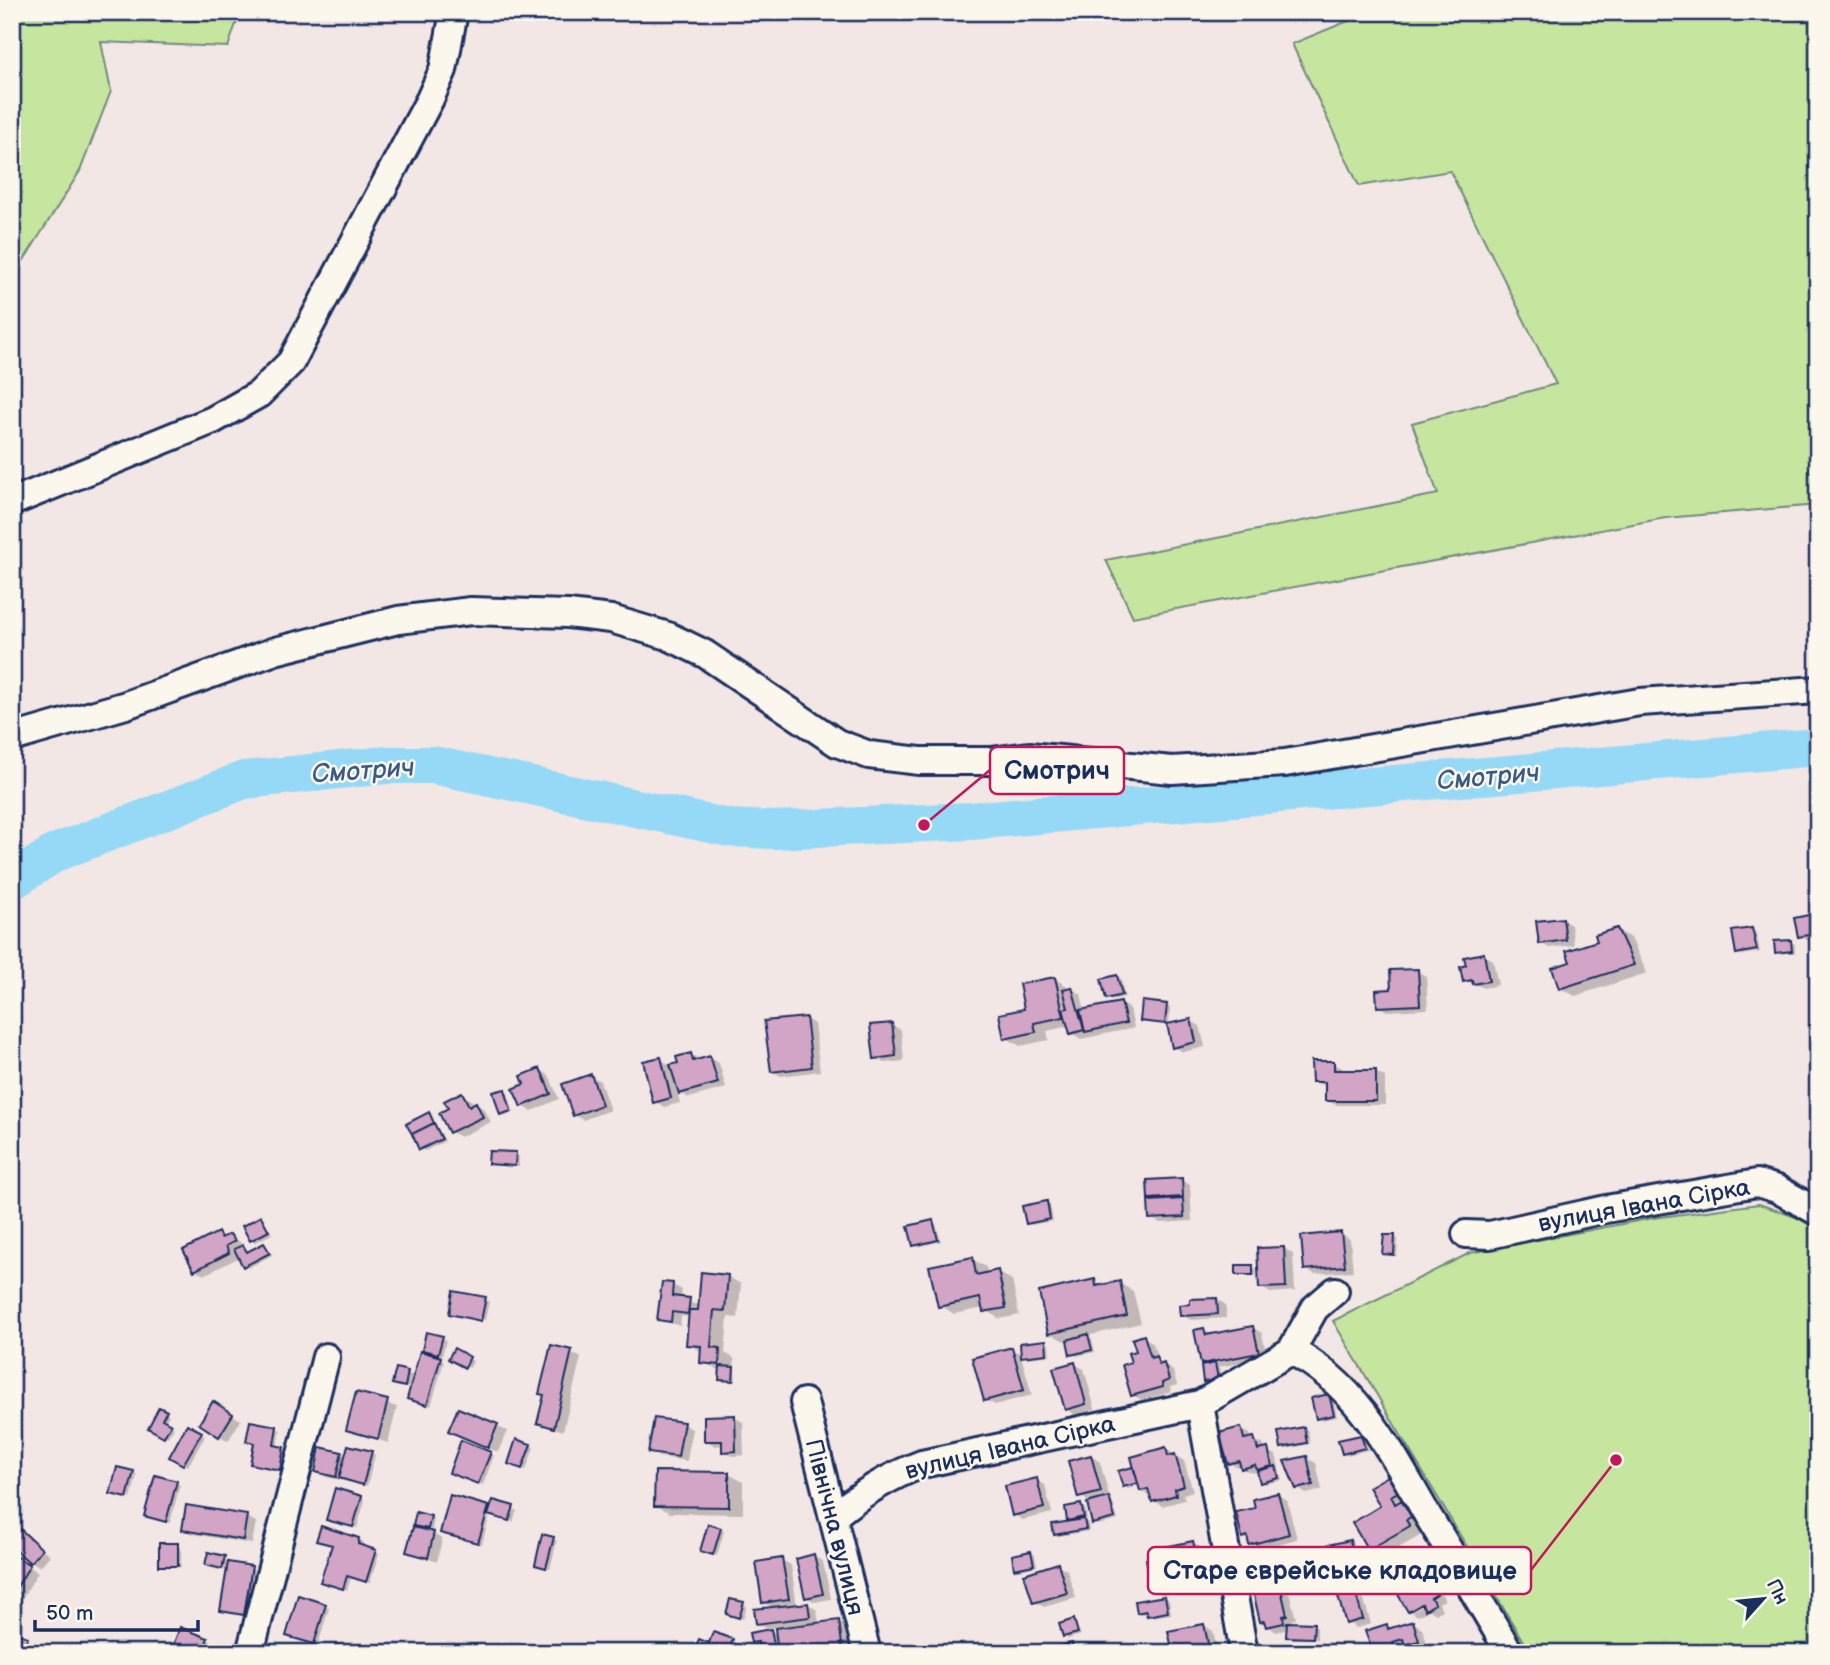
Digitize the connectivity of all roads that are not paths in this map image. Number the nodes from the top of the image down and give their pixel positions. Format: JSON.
{"nodes":[{"id":1,"x":454,"y":12,"type":"edge"},
{"id":2,"x":12,"y":502,"type":"edge"},
{"id":3,"x":1818,"y":690,"type":"edge"},
{"id":4,"x":12,"y":738,"type":"edge"},
{"id":5,"x":1818,"y":1212,"type":"edge"},
{"id":6,"x":1466,"y":1234,"type":"dead end"},
{"id":7,"x":1335,"y":1291,"type":"dead end"},
{"id":8,"x":1292,"y":1351,"type":"junction"},
{"id":9,"x":326,"y":1357,"type":"dead end"},
{"id":10,"x":804,"y":1402,"type":"dead end"},
{"id":11,"x":1200,"y":1404,"type":"junction"},
{"id":12,"x":833,"y":1517,"type":"junction"},
{"id":13,"x":250,"y":1653,"type":"edge"},
{"id":14,"x":867,"y":1653,"type":"edge"},
{"id":15,"x":1244,"y":1653,"type":"edge"},
{"id":16,"x":1510,"y":1653,"type":"edge"}],
"edges":[{"from":1,"to":2,"type":"street"},
{"from":3,"to":4,"type":"street"},
{"from":5,"to":6,"type":"street","name":"вулиця Івана Сірка"},
{"from":7,"to":8,"type":"street"},
{"from":8,"to":11,"type":"street","name":"вулиця Івана Сірка"},
{"from":8,"to":16,"type":"street"},
{"from":9,"to":13,"type":"street"},
{"from":10,"to":12,"type":"street","name":"Північна вулиця"},
{"from":11,"to":12,"type":"street","name":"вулиця Івана Сірка"},
{"from":11,"to":15,"type":"street"},
{"from":12,"to":14,"type":"street","name":"Північна вулиця"}]}
